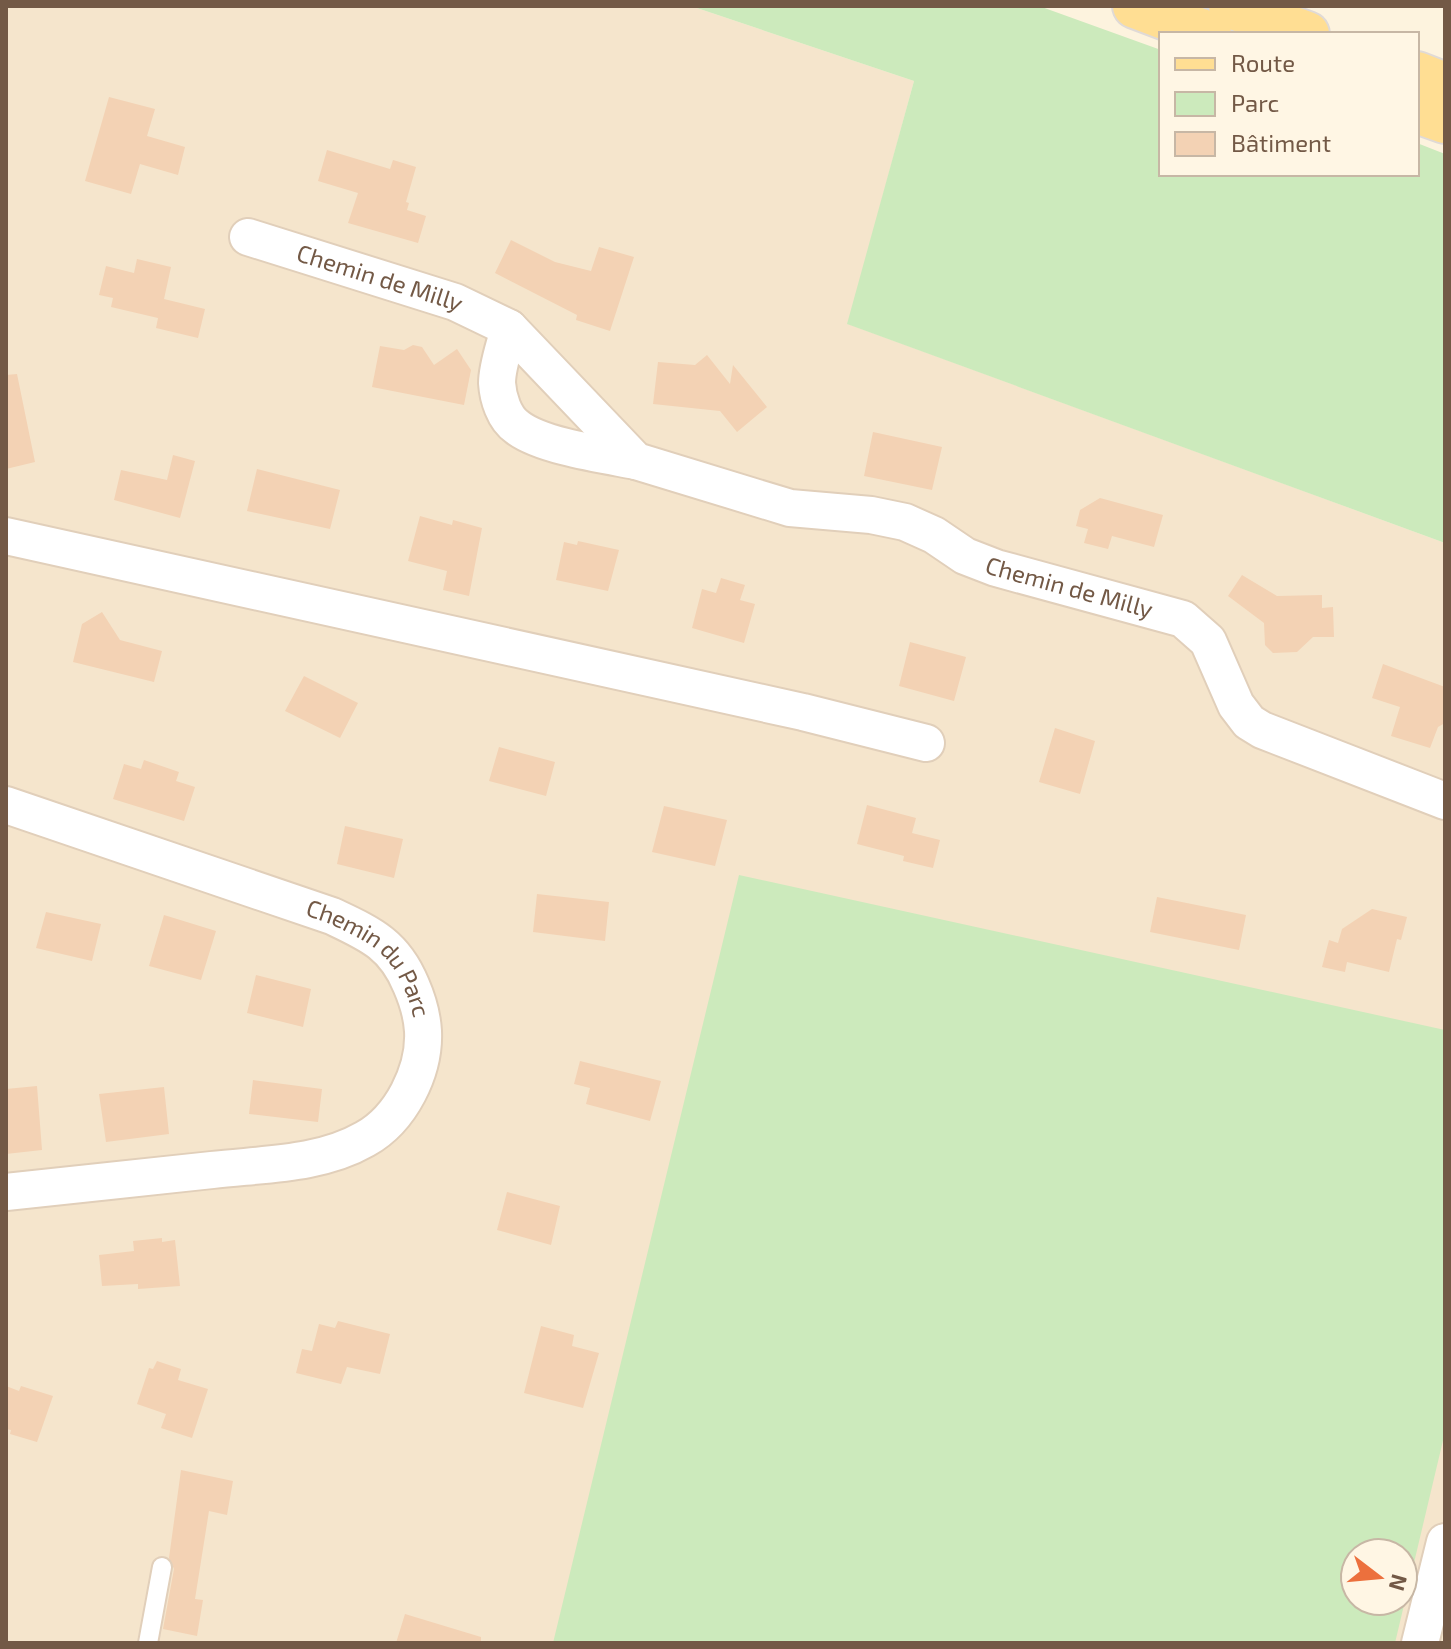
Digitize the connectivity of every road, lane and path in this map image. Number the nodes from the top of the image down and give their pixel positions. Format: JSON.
{"nodes":[{"id":1,"x":1135,"y":6,"type":"edge"},
{"id":2,"x":1231,"y":6,"type":"edge"},
{"id":3,"x":1204,"y":32,"type":"edge"},
{"id":4,"x":1302,"y":32,"type":"edge"},
{"id":5,"x":1419,"y":75,"type":"edge"},
{"id":6,"x":1445,"y":85,"type":"edge"},
{"id":7,"x":1419,"y":112,"type":"edge"},
{"id":8,"x":1445,"y":121,"type":"edge"},
{"id":9,"x":248,"y":237,"type":"dead end"},
{"id":10,"x":509,"y":328,"type":"junction"},
{"id":11,"x":636,"y":461,"type":"junction"},
{"id":12,"x":6,"y":536,"type":"edge"},
{"id":13,"x":926,"y":743,"type":"dead end"},
{"id":14,"x":1445,"y":801,"type":"edge"},
{"id":15,"x":6,"y":805,"type":"edge"},
{"id":16,"x":6,"y":1192,"type":"edge"},
{"id":17,"x":1445,"y":1542,"type":"edge"},
{"id":18,"x":162,"y":1567,"type":"dead end"},
{"id":19,"x":148,"y":1643,"type":"edge"},
{"id":20,"x":1420,"y":1643,"type":"edge"}],
"edges":[{"from":1,"to":3,"type":"main road"},
{"from":2,"to":4,"type":"main road"},
{"from":5,"to":6,"type":"main road"},
{"from":7,"to":8,"type":"main road"},
{"from":9,"to":10,"type":"street","name":"Chemin de Milly"},
{"from":10,"to":11,"type":"street","name":"Chemin de Milly"},
{"from":10,"to":11,"type":"street","name":"Chemin de Milly"},
{"from":11,"to":14,"type":"street","name":"Chemin de Milly"},
{"from":12,"to":13,"type":"street"},
{"from":15,"to":16,"type":"street","name":"Chemin du Parc"},
{"from":17,"to":20,"type":"street"},
{"from":18,"to":19,"type":"lane"}]}
